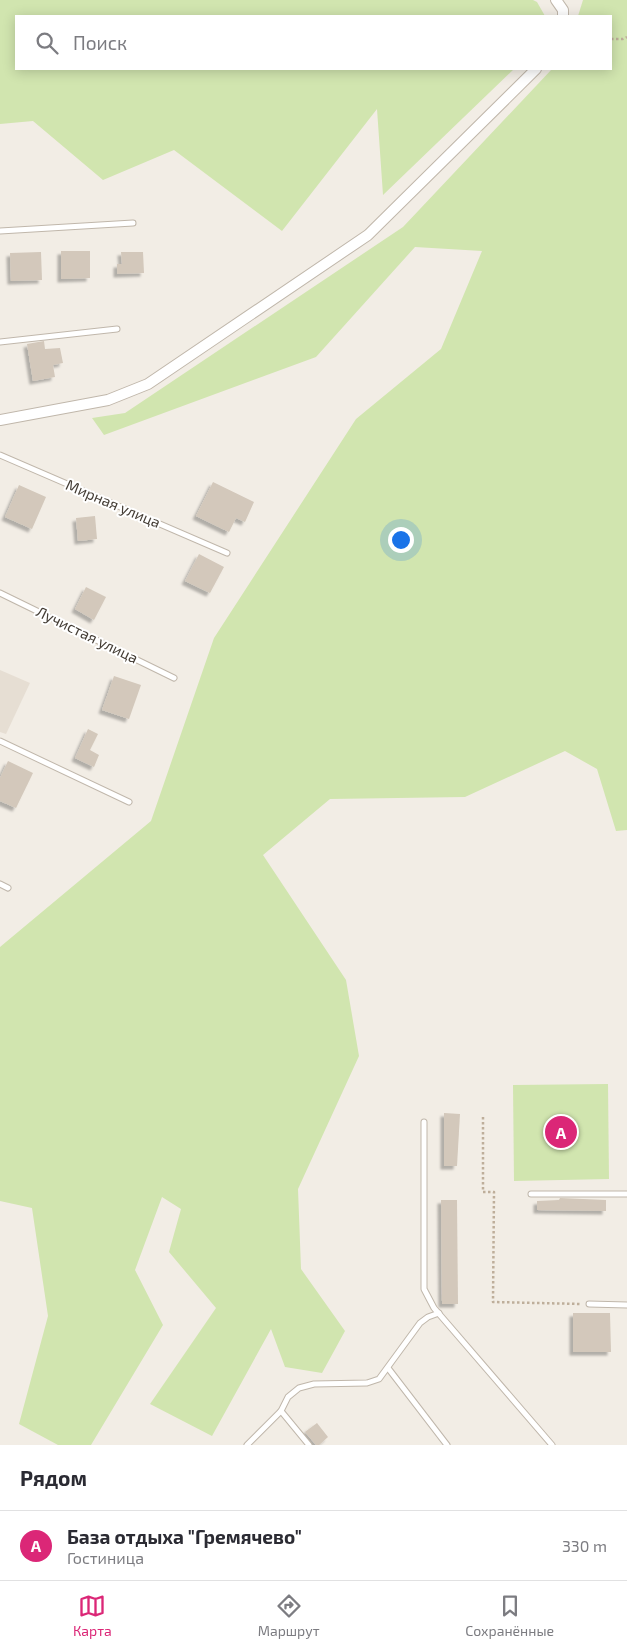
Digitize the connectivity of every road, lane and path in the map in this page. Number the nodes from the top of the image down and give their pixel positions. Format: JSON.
{"nodes":[{"id":1,"x":556,"y":0,"type":"edge"},
{"id":2,"x":563,"y":15,"type":"edge"},
{"id":3,"x":627,"y":37,"type":"edge"},
{"id":4,"x":612,"y":39,"type":"edge"},
{"id":5,"x":535,"y":70,"type":"edge"},
{"id":6,"x":133,"y":222,"type":"dead end"},
{"id":7,"x":0,"y":231,"type":"edge"},
{"id":8,"x":117,"y":329,"type":"dead end"},
{"id":9,"x":0,"y":342,"type":"edge"},
{"id":10,"x":0,"y":420,"type":"edge"},
{"id":11,"x":0,"y":455,"type":"edge"},
{"id":12,"x":227,"y":553,"type":"dead end"},
{"id":13,"x":0,"y":593,"type":"edge"},
{"id":14,"x":174,"y":678,"type":"dead end"},
{"id":15,"x":0,"y":741,"type":"edge"},
{"id":16,"x":129,"y":802,"type":"dead end"},
{"id":17,"x":0,"y":884,"type":"edge"},
{"id":18,"x":8,"y":888,"type":"dead end"},
{"id":19,"x":483,"y":1117,"type":"dead end"},
{"id":20,"x":424,"y":1122,"type":"dead end"},
{"id":21,"x":531,"y":1194,"type":"dead end"},
{"id":22,"x":627,"y":1194,"type":"edge"},
{"id":23,"x":588,"y":1304,"type":"joint"},
{"id":24,"x":627,"y":1305,"type":"edge"},
{"id":25,"x":439,"y":1313,"type":"junction"},
{"id":26,"x":388,"y":1368,"type":"junction"},
{"id":27,"x":281,"y":1411,"type":"junction"},
{"id":28,"x":247,"y":1445,"type":"edge"},
{"id":29,"x":309,"y":1445,"type":"edge"},
{"id":30,"x":447,"y":1445,"type":"edge"},
{"id":31,"x":552,"y":1445,"type":"edge"}],
"edges":[{"from":1,"to":2,"type":"street"},
{"from":3,"to":4,"type":"path"},
{"from":5,"to":10,"type":"street"},
{"from":6,"to":7,"type":"lane"},
{"from":8,"to":9,"type":"lane"},
{"from":11,"to":12,"type":"lane","name":"Мирная улица"},
{"from":13,"to":14,"type":"lane","name":"Лучистая улица"},
{"from":15,"to":16,"type":"lane"},
{"from":17,"to":18,"type":"lane"},
{"from":19,"to":23,"type":"path"},
{"from":20,"to":25,"type":"lane"},
{"from":21,"to":22,"type":"lane"},
{"from":23,"to":24,"type":"lane"},
{"from":25,"to":26,"type":"lane"},
{"from":25,"to":31,"type":"lane"},
{"from":26,"to":27,"type":"lane"},
{"from":26,"to":30,"type":"lane"},
{"from":27,"to":28,"type":"lane"},
{"from":27,"to":29,"type":"lane"}]}
